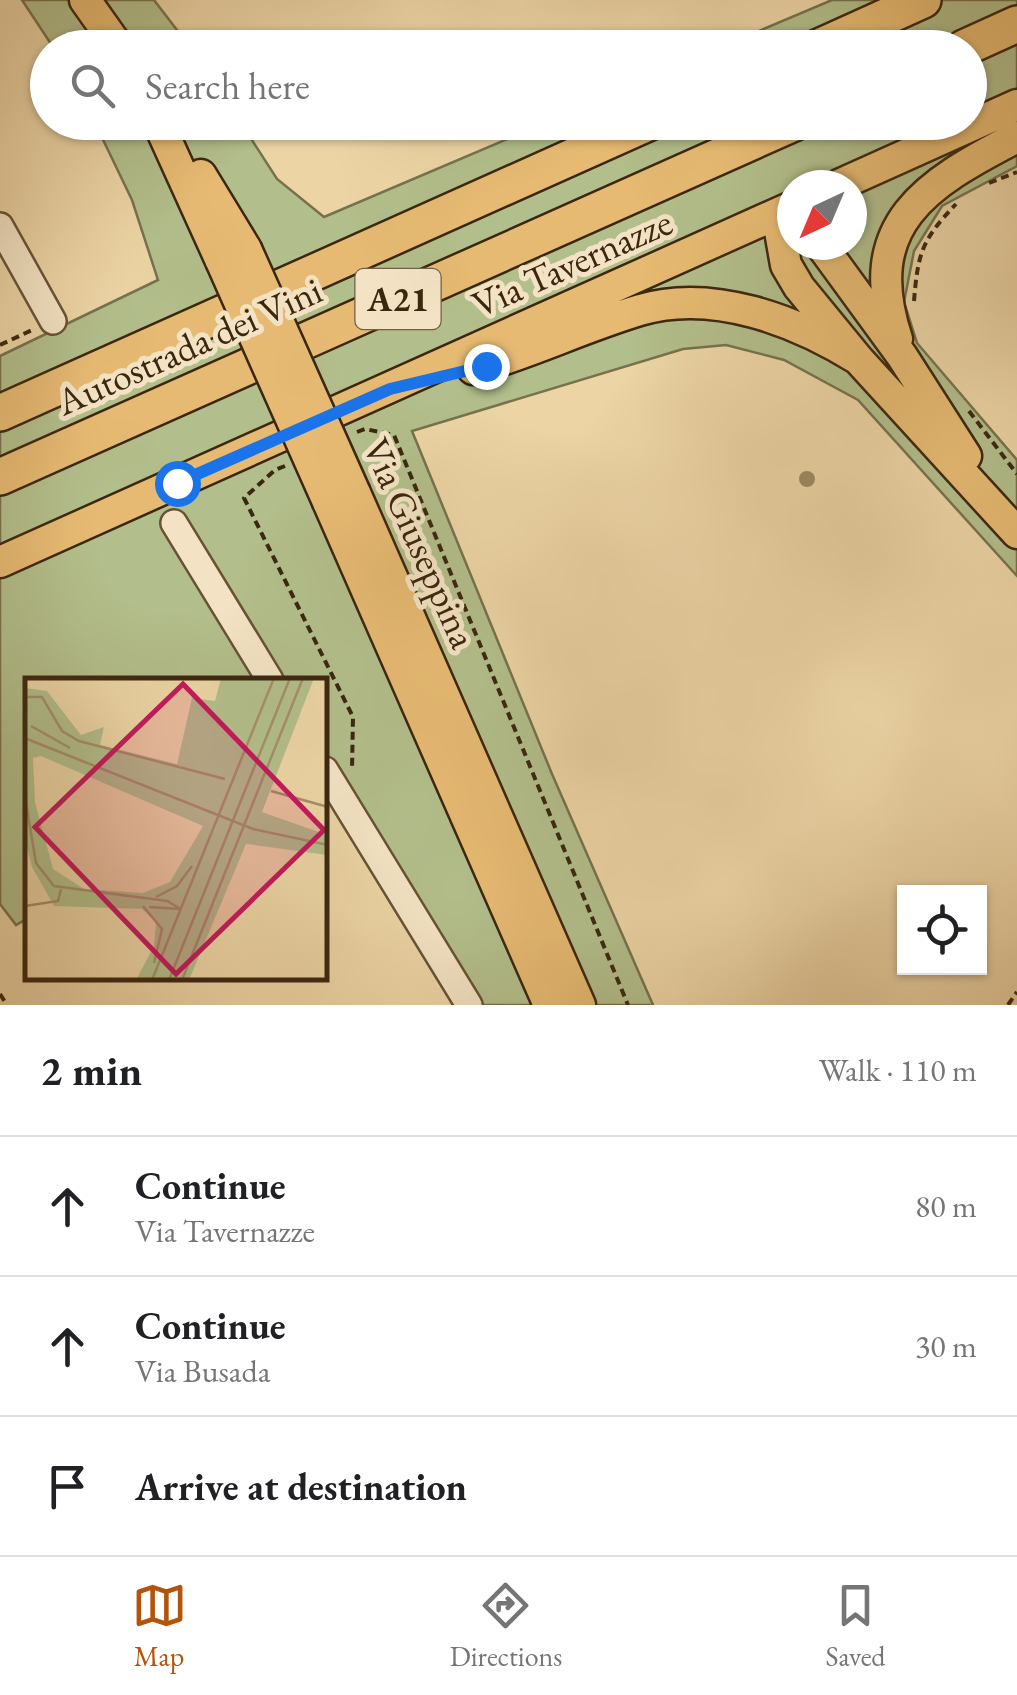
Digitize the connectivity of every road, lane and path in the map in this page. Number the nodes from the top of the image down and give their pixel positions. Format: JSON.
{"nodes":[{"id":1,"x":84,"y":0,"type":"edge"},
{"id":2,"x":923,"y":0,"type":"edge"},
{"id":3,"x":1017,"y":24,"type":"edge"},
{"id":4,"x":107,"y":30,"type":"edge"},
{"id":5,"x":857,"y":30,"type":"edge"},
{"id":6,"x":987,"y":38,"type":"edge"},
{"id":7,"x":1017,"y":104,"type":"edge"},
{"id":8,"x":987,"y":118,"type":"edge"},
{"id":9,"x":1017,"y":137,"type":"edge"},
{"id":10,"x":168,"y":140,"type":"edge"},
{"id":11,"x":176,"y":140,"type":"edge"},
{"id":12,"x":610,"y":140,"type":"edge"},
{"id":13,"x":756,"y":140,"type":"edge"},
{"id":14,"x":938,"y":140,"type":"edge"},
{"id":15,"x":1017,"y":172,"type":"edge"},
{"id":16,"x":867,"y":173,"type":"edge"},
{"id":17,"x":984,"y":184,"type":"dead end"},
{"id":18,"x":958,"y":201,"type":"dead end"},
{"id":19,"x":777,"y":218,"type":"edge"},
{"id":20,"x":0,"y":226,"type":"edge"},
{"id":21,"x":234,"y":255,"type":"junction"},
{"id":22,"x":786,"y":260,"type":"edge"},
{"id":23,"x":832,"y":260,"type":"edge"},
{"id":24,"x":914,"y":302,"type":"dead end"},
{"id":25,"x":53,"y":321,"type":"joint"},
{"id":26,"x":0,"y":344,"type":"edge"},
{"id":27,"x":902,"y":356,"type":"junction"},
{"id":28,"x":858,"y":359,"type":"junction"},
{"id":29,"x":390,"y":389,"type":"junction"},
{"id":30,"x":966,"y":407,"type":"dead end"},
{"id":31,"x":0,"y":413,"type":"edge"},
{"id":32,"x":1017,"y":474,"type":"edge"},
{"id":33,"x":0,"y":477,"type":"edge"},
{"id":34,"x":341,"y":498,"type":"junction"},
{"id":35,"x":996,"y":506,"type":"junction"},
{"id":36,"x":174,"y":523,"type":"dead end"},
{"id":37,"x":1017,"y":533,"type":"edge"},
{"id":38,"x":0,"y":562,"type":"edge"},
{"id":39,"x":269,"y":678,"type":"edge"},
{"id":40,"x":328,"y":775,"type":"edge"},
{"id":41,"x":1017,"y":992,"type":"edge"},
{"id":42,"x":0,"y":994,"type":"edge"},
{"id":43,"x":7,"y":1005,"type":"edge"},
{"id":44,"x":469,"y":1005,"type":"edge"},
{"id":45,"x":549,"y":1005,"type":"edge"},
{"id":46,"x":580,"y":1005,"type":"edge"},
{"id":47,"x":1008,"y":1005,"type":"edge"}],
"edges":[{"from":1,"to":4,"type":"main road"},
{"from":2,"to":5,"type":"highway"},
{"from":3,"to":6,"type":"highway"},
{"from":7,"to":8,"type":"main road"},
{"from":9,"to":27,"type":"main road"},
{"from":10,"to":21,"type":"main road","name":"Via Giuseppina"},
{"from":11,"to":21,"type":"main road","name":"Via Giuseppina"},
{"from":12,"to":31,"type":"highway","name":"Autostrada dei Vini","number":"A21"},
{"from":13,"to":33,"type":"highway","name":"Autostrada dei Vini","number":"A21"},
{"from":14,"to":16,"type":"main road"},
{"from":15,"to":17,"type":"path"},
{"from":18,"to":24,"type":"path"},
{"from":19,"to":29,"type":"main road","name":"Via Tavernazze"},
{"from":20,"to":25,"type":"street"},
{"from":21,"to":34,"type":"main road","name":"Via Giuseppina","bridge":true},
{"from":22,"to":28,"type":"main road"},
{"from":23,"to":27,"type":"main road"},
{"from":25,"to":26,"type":"path"},
{"from":27,"to":35,"type":"main road"},
{"from":28,"to":29,"type":"main road"},
{"from":28,"to":35,"type":"main road"},
{"from":29,"to":38,"type":"main road","name":"Via Tavernazze"},
{"from":30,"to":32,"type":"path"},
{"from":34,"to":45,"type":"main road","name":"Via Giuseppina"},
{"from":34,"to":46,"type":"main road","name":"Via Giuseppina"},
{"from":35,"to":37,"type":"main road"},
{"from":36,"to":39,"type":"street"},
{"from":40,"to":44,"type":"street"},
{"from":41,"to":47,"type":"path"},
{"from":42,"to":43,"type":"path"}]}
